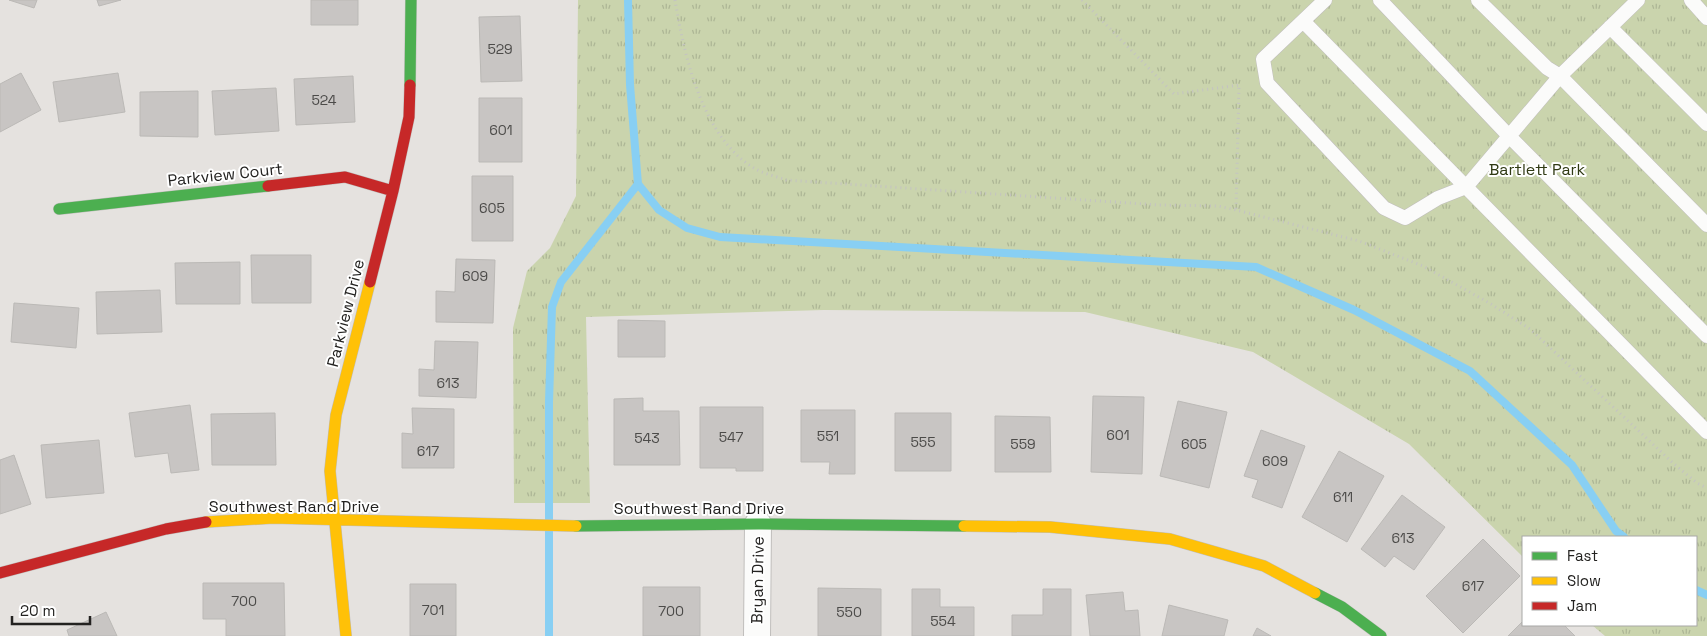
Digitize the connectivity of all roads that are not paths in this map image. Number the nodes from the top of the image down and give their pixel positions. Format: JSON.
{"nodes":[{"id":1,"x":411,"y":0,"type":"edge"},
{"id":2,"x":1325,"y":0,"type":"edge"},
{"id":3,"x":1380,"y":0,"type":"edge"},
{"id":4,"x":1478,"y":0,"type":"edge"},
{"id":5,"x":1638,"y":0,"type":"edge"},
{"id":6,"x":1691,"y":0,"type":"edge"},
{"id":7,"x":1707,"y":18,"type":"edge"},
{"id":8,"x":1303,"y":21,"type":"junction"},
{"id":9,"x":1610,"y":27,"type":"junction"},
{"id":10,"x":1560,"y":76,"type":"junction"},
{"id":11,"x":1707,"y":124,"type":"edge"},
{"id":12,"x":1509,"y":136,"type":"junction"},
{"id":13,"x":1466,"y":187,"type":"junction"},
{"id":14,"x":393,"y":191,"type":"junction"},
{"id":15,"x":59,"y":209,"type":"dead end"},
{"id":16,"x":1707,"y":225,"type":"edge"},
{"id":17,"x":1705,"y":330,"type":"edge"},
{"id":18,"x":1707,"y":432,"type":"edge"},
{"id":19,"x":335,"y":521,"type":"junction"},
{"id":20,"x":758,"y":524,"type":"junction"},
{"id":21,"x":0,"y":573,"type":"edge"},
{"id":22,"x":346,"y":636,"type":"edge"},
{"id":23,"x":757,"y":636,"type":"edge"},
{"id":24,"x":1381,"y":636,"type":"edge"}],
"edges":[{"from":1,"to":14,"type":"street","name":"Parkview Drive"},
{"from":2,"to":8,"type":"lane"},
{"from":3,"to":12,"type":"lane"},
{"from":4,"to":10,"type":"lane"},
{"from":5,"to":9,"type":"lane"},
{"from":6,"to":7,"type":"lane"},
{"from":8,"to":13,"type":"lane"},
{"from":8,"to":13,"type":"lane"},
{"from":9,"to":10,"type":"lane"},
{"from":9,"to":11,"type":"lane"},
{"from":10,"to":12,"type":"lane"},
{"from":10,"to":16,"type":"lane"},
{"from":12,"to":13,"type":"lane"},
{"from":12,"to":17,"type":"lane"},
{"from":13,"to":18,"type":"lane"},
{"from":14,"to":15,"type":"street","name":"Parkview Court"},
{"from":14,"to":19,"type":"street","name":"Parkview Drive"},
{"from":19,"to":20,"type":"street","name":"Southwest Rand Drive"},
{"from":19,"to":21,"type":"street","name":"Southwest Rand Drive"},
{"from":19,"to":22,"type":"street","name":"Parkview Drive"},
{"from":20,"to":23,"type":"street","name":"Bryan Drive"},
{"from":20,"to":24,"type":"street","name":"Southwest Rand Drive"}]}
